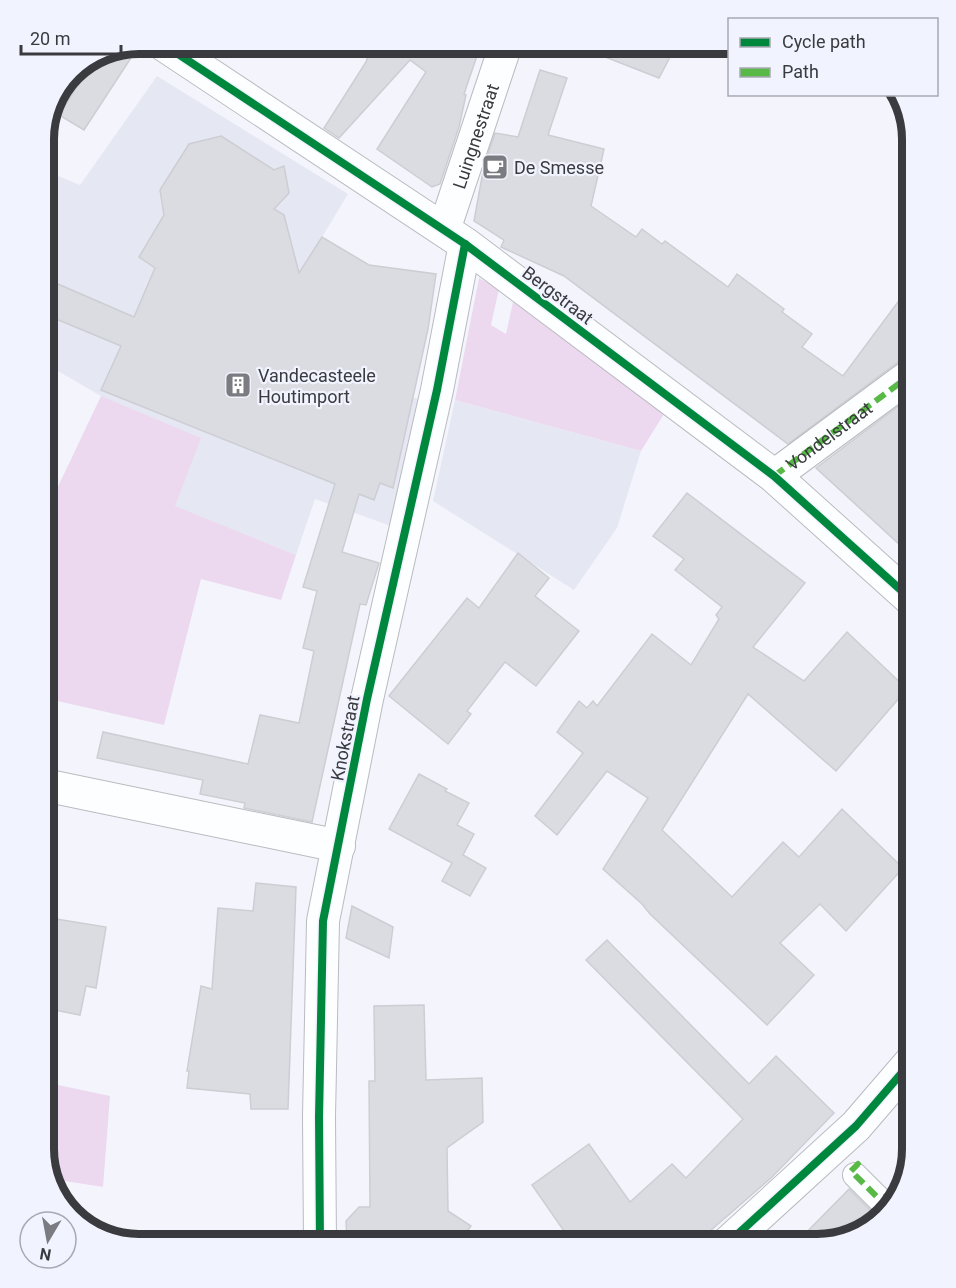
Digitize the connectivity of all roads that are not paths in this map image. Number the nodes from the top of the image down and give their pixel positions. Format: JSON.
{"nodes":[{"id":1,"x":178,"y":54,"type":"edge"},
{"id":2,"x":503,"y":54,"type":"edge"},
{"id":3,"x":455,"y":237,"type":"junction"},
{"id":4,"x":902,"y":381,"type":"edge"},
{"id":5,"x":774,"y":476,"type":"junction"},
{"id":6,"x":902,"y":591,"type":"edge"},
{"id":7,"x":54,"y":787,"type":"edge"},
{"id":8,"x":339,"y":846,"type":"junction"},
{"id":9,"x":902,"y":1073,"type":"edge"},
{"id":10,"x":855,"y":1172,"type":"dead end"},
{"id":11,"x":886,"y":1198,"type":"edge"},
{"id":12,"x":320,"y":1234,"type":"edge"},
{"id":13,"x":738,"y":1234,"type":"edge"}],
"edges":[{"from":1,"to":3,"type":"street","name":"Bergstraat"},
{"from":2,"to":3,"type":"street","name":"Luingnestraat"},
{"from":3,"to":5,"type":"street","name":"Bergstraat"},
{"from":3,"to":8,"type":"street","name":"Knokstraat"},
{"from":4,"to":5,"type":"street","name":"Vondelstraat"},
{"from":5,"to":6,"type":"street","name":"Bergstraat"},
{"from":7,"to":8,"type":"street"},
{"from":8,"to":12,"type":"street","name":"Knokstraat"},
{"from":9,"to":13,"type":"street"},
{"from":10,"to":11,"type":"street"}]}
